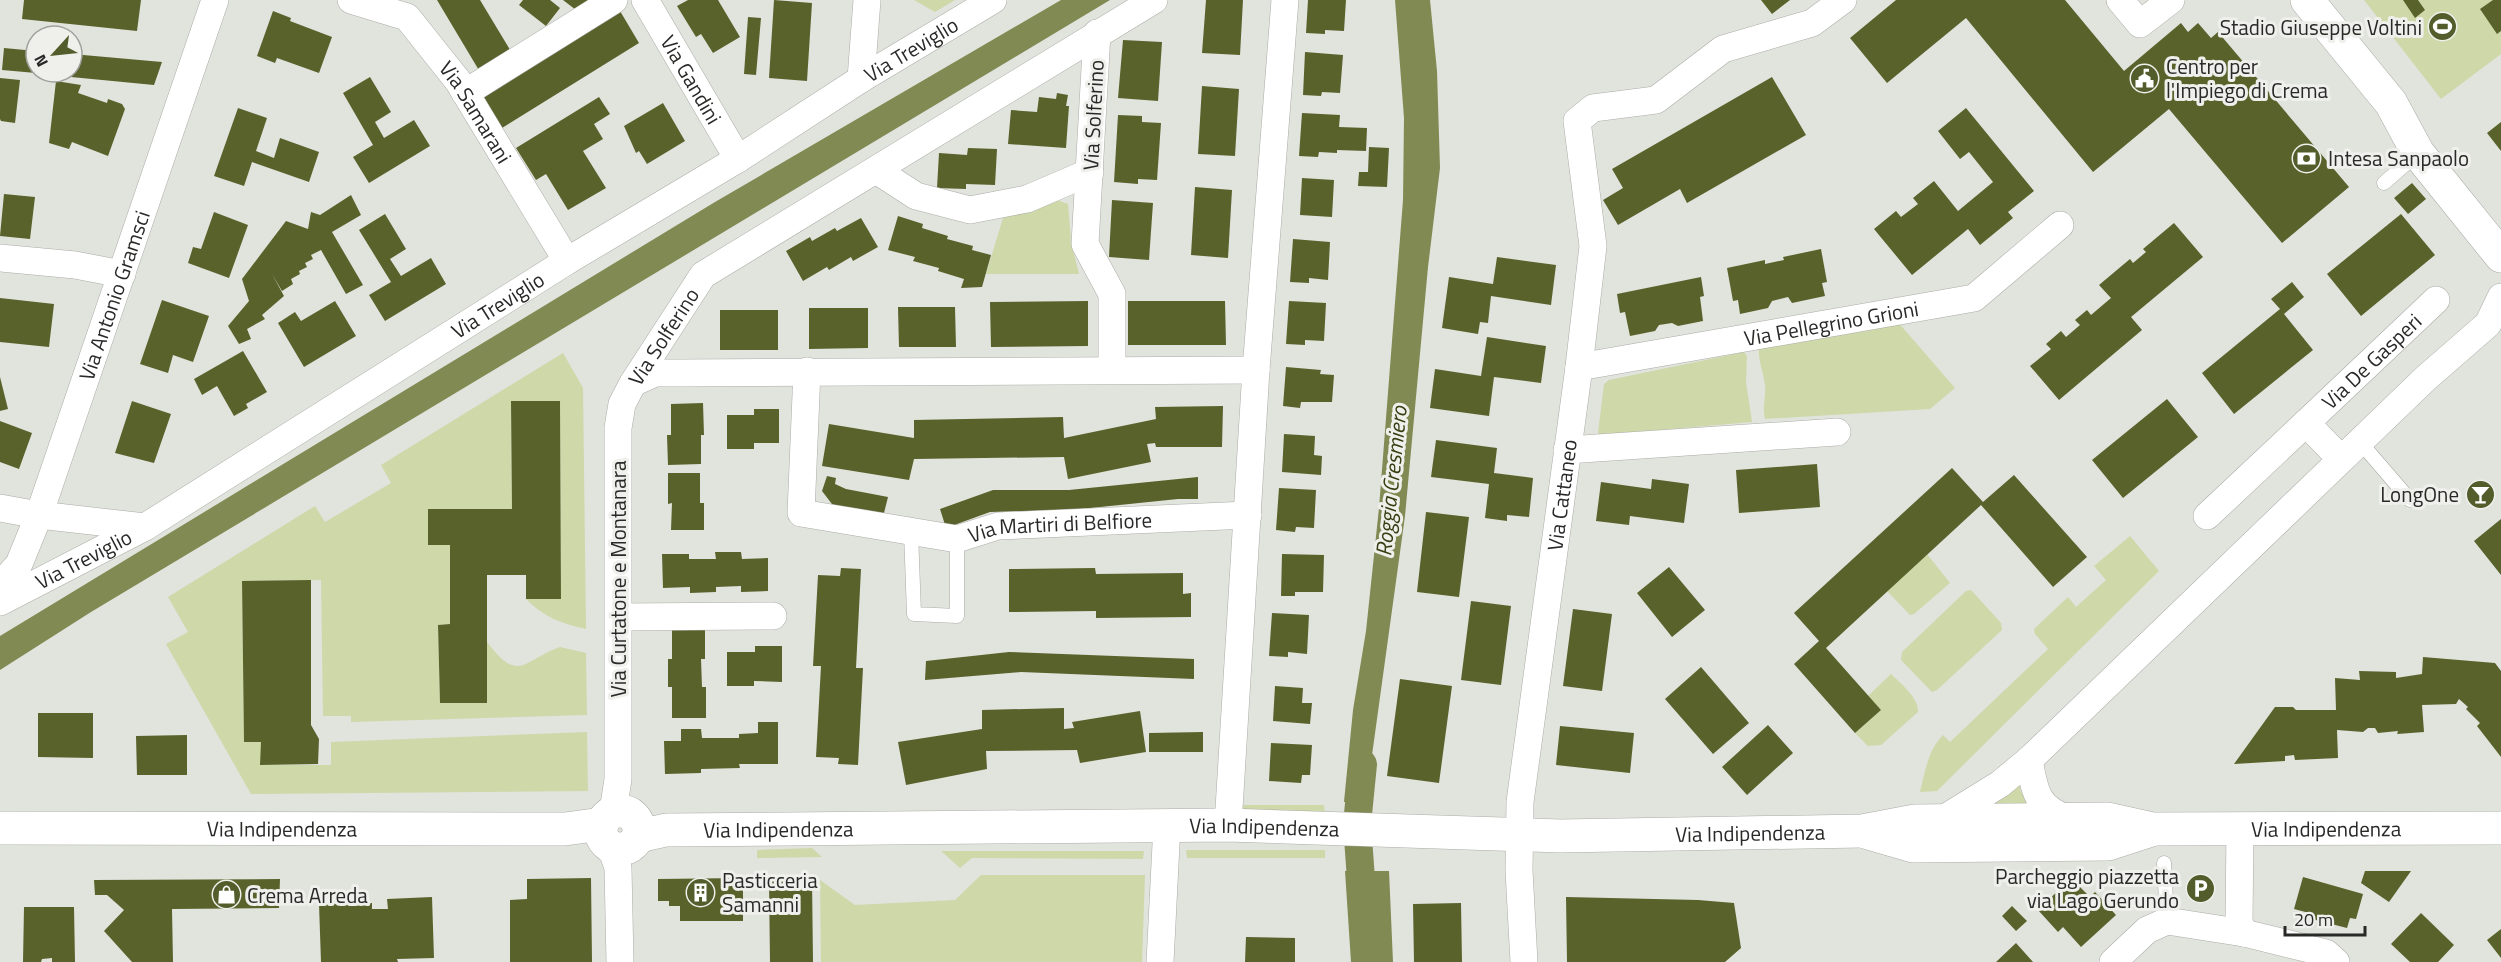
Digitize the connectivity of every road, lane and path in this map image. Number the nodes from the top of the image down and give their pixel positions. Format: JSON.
{"nodes":[{"id":1,"x":215,"y":0,"type":"edge"},
{"id":2,"x":351,"y":0,"type":"edge"},
{"id":3,"x":614,"y":0,"type":"edge"},
{"id":4,"x":645,"y":0,"type":"edge"},
{"id":5,"x":867,"y":0,"type":"edge"},
{"id":6,"x":993,"y":0,"type":"edge"},
{"id":7,"x":1154,"y":0,"type":"edge"},
{"id":8,"x":1285,"y":0,"type":"edge"},
{"id":9,"x":1843,"y":0,"type":"edge"},
{"id":10,"x":2120,"y":0,"type":"edge"},
{"id":11,"x":2171,"y":0,"type":"edge"},
{"id":12,"x":2307,"y":0,"type":"edge"},
{"id":13,"x":1097,"y":33,"type":"junction"},
{"id":14,"x":861,"y":79,"type":"junction"},
{"id":15,"x":465,"y":93,"type":"junction"},
{"id":16,"x":2391,"y":103,"type":"junction"},
{"id":17,"x":2418,"y":153,"type":"junction"},
{"id":18,"x":738,"y":159,"type":"junction"},
{"id":19,"x":876,"y":170,"type":"junction"},
{"id":20,"x":1090,"y":172,"type":"junction"},
{"id":21,"x":2384,"y":183,"type":"dead end"},
{"id":22,"x":2501,"y":220,"type":"edge"},
{"id":23,"x":2060,"y":225,"type":"dead end"},
{"id":24,"x":2501,"y":256,"type":"edge"},
{"id":25,"x":0,"y":258,"type":"edge"},
{"id":26,"x":567,"y":261,"type":"junction"},
{"id":27,"x":122,"y":274,"type":"junction"},
{"id":28,"x":2501,"y":297,"type":"edge"},
{"id":29,"x":2436,"y":300,"type":"dead end"},
{"id":30,"x":2495,"y":324,"type":"edge"},
{"id":31,"x":1579,"y":367,"type":"junction"},
{"id":32,"x":1112,"y":369,"type":"junction"},
{"id":33,"x":1256,"y":370,"type":"junction"},
{"id":34,"x":807,"y":371,"type":"junction"},
{"id":35,"x":633,"y":383,"type":"junction"},
{"id":36,"x":2306,"y":423,"type":"junction"},
{"id":37,"x":1837,"y":432,"type":"dead end"},
{"id":38,"x":1567,"y":450,"type":"junction"},
{"id":39,"x":2350,"y":451,"type":"junction"},
{"id":40,"x":2410,"y":500,"type":"dead end"},
{"id":41,"x":0,"y":508,"type":"edge"},
{"id":42,"x":39,"y":515,"type":"junction"},
{"id":43,"x":1248,"y":515,"type":"junction"},
{"id":44,"x":2206,"y":516,"type":"dead end"},
{"id":45,"x":145,"y":527,"type":"junction"},
{"id":46,"x":911,"y":532,"type":"junction"},
{"id":47,"x":957,"y":539,"type":"junction"},
{"id":48,"x":0,"y":586,"type":"edge"},
{"id":49,"x":0,"y":602,"type":"edge"},
{"id":50,"x":773,"y":615,"type":"dead end"},
{"id":51,"x":618,"y":617,"type":"junction"},
{"id":52,"x":2029,"y":760,"type":"junction"},
{"id":53,"x":2071,"y":820,"type":"junction"},
{"id":54,"x":1940,"y":821,"type":"junction"},
{"id":55,"x":1167,"y":825,"type":"junction"},
{"id":56,"x":1228,"y":825,"type":"junction"},
{"id":57,"x":0,"y":828,"type":"edge"},
{"id":58,"x":2240,"y":828,"type":"junction"},
{"id":59,"x":2501,"y":828,"type":"edge"},
{"id":60,"x":2153,"y":829,"type":"junction"},
{"id":61,"x":1862,"y":831,"type":"junction"},
{"id":62,"x":624,"y":833,"type":"junction"},
{"id":63,"x":1518,"y":836,"type":"junction"},
{"id":64,"x":2164,"y":862,"type":"dead end"},
{"id":65,"x":2167,"y":921,"type":"junction"},
{"id":66,"x":2244,"y":933,"type":"junction"},
{"id":67,"x":620,"y":962,"type":"edge"},
{"id":68,"x":1160,"y":962,"type":"edge"},
{"id":69,"x":1524,"y":962,"type":"edge"},
{"id":70,"x":2113,"y":962,"type":"edge"},
{"id":71,"x":2336,"y":962,"type":"edge"}],
"edges":[{"from":1,"to":27,"type":"street","name":"Via Antonio Gramsci"},
{"from":2,"to":15,"type":"street","name":"Via Samarani"},
{"from":3,"to":15,"type":"street"},
{"from":4,"to":18,"type":"street","name":"Via Gandini"},
{"from":5,"to":14,"type":"street"},
{"from":6,"to":14,"type":"street","name":"Via Treviglio"},
{"from":7,"to":13,"type":"street","name":"Via Solferino"},
{"from":8,"to":33,"type":"street"},
{"from":9,"to":31,"type":"street","name":"Via Cattaneo"},
{"from":10,"to":11,"type":"street"},
{"from":12,"to":16,"type":"street"},
{"from":13,"to":19,"type":"street","name":"Via Solferino"},
{"from":13,"to":20,"type":"street","name":"Via Solferino"},
{"from":14,"to":18,"type":"street","name":"Via Treviglio"},
{"from":15,"to":26,"type":"street","name":"Via Samarani"},
{"from":16,"to":17,"type":"street"},
{"from":16,"to":22,"type":"street"},
{"from":17,"to":21,"type":"lane"},
{"from":17,"to":24,"type":"street"},
{"from":18,"to":26,"type":"street","name":"Via Treviglio"},
{"from":19,"to":20,"type":"street"},
{"from":19,"to":35,"type":"street","name":"Via Solferino"},
{"from":20,"to":32,"type":"street","name":"Via Solferino"},
{"from":23,"to":31,"type":"street","name":"Via Pellegrino Grioni"},
{"from":25,"to":27,"type":"street"},
{"from":26,"to":45,"type":"street","name":"Via Treviglio"},
{"from":27,"to":42,"type":"street","name":"Via Antonio Gramsci"},
{"from":28,"to":30,"type":"street"},
{"from":29,"to":36,"type":"street","name":"Via De Gasperi"},
{"from":30,"to":39,"type":"street"},
{"from":31,"to":38,"type":"street","name":"Via Cattaneo"},
{"from":32,"to":33,"type":"street","name":"Via Solferino"},
{"from":32,"to":34,"type":"street","name":"Via Solferino"},
{"from":33,"to":43,"type":"street"},
{"from":34,"to":35,"type":"street","name":"Via Solferino"},
{"from":34,"to":46,"type":"street","name":"Via Martiri di Belfiore"},
{"from":35,"to":51,"type":"street","name":"Via Curtatone e Montanara"},
{"from":36,"to":39,"type":"street","name":"Via De Gasperi"},
{"from":36,"to":44,"type":"street","name":"Via De Gasperi"},
{"from":37,"to":38,"type":"street"},
{"from":38,"to":63,"type":"street","name":"Via Cattaneo"},
{"from":39,"to":40,"type":"lane"},
{"from":39,"to":52,"type":"street"},
{"from":41,"to":42,"type":"street"},
{"from":42,"to":45,"type":"street"},
{"from":42,"to":48,"type":"street","name":"Via Antonio Gramsci"},
{"from":43,"to":47,"type":"street","name":"Via Martiri di Belfiore"},
{"from":43,"to":56,"type":"street"},
{"from":45,"to":49,"type":"street","name":"Via Treviglio"},
{"from":46,"to":47,"type":"street","name":"Via Martiri di Belfiore"},
{"from":46,"to":47,"type":"lane"},
{"from":50,"to":51,"type":"street"},
{"from":51,"to":62,"type":"street","name":"Via Curtatone e Montanara"},
{"from":52,"to":53,"type":"street"},
{"from":52,"to":54,"type":"street"},
{"from":53,"to":54,"type":"street","name":"Via Indipendenza"},
{"from":53,"to":60,"type":"street","name":"Via Indipendenza"},
{"from":54,"to":61,"type":"street","name":"Via Indipendenza"},
{"from":55,"to":56,"type":"street","name":"Via Indipendenza"},
{"from":55,"to":62,"type":"street","name":"Via Indipendenza"},
{"from":55,"to":68,"type":"street"},
{"from":56,"to":63,"type":"street","name":"Via Indipendenza"},
{"from":57,"to":62,"type":"street","name":"Via Indipendenza"},
{"from":58,"to":59,"type":"street","name":"Via Indipendenza"},
{"from":58,"to":60,"type":"street","name":"Via Indipendenza"},
{"from":58,"to":66,"type":"street"},
{"from":60,"to":61,"type":"street","name":"Via Indipendenza"},
{"from":61,"to":63,"type":"street","name":"Via Indipendenza"},
{"from":62,"to":67,"type":"street","name":"Via Curtatone e Montanara"},
{"from":63,"to":69,"type":"street","name":"Via Cattaneo"},
{"from":64,"to":65,"type":"lane"},
{"from":65,"to":66,"type":"street"},
{"from":65,"to":70,"type":"street"},
{"from":66,"to":71,"type":"street"}]}
